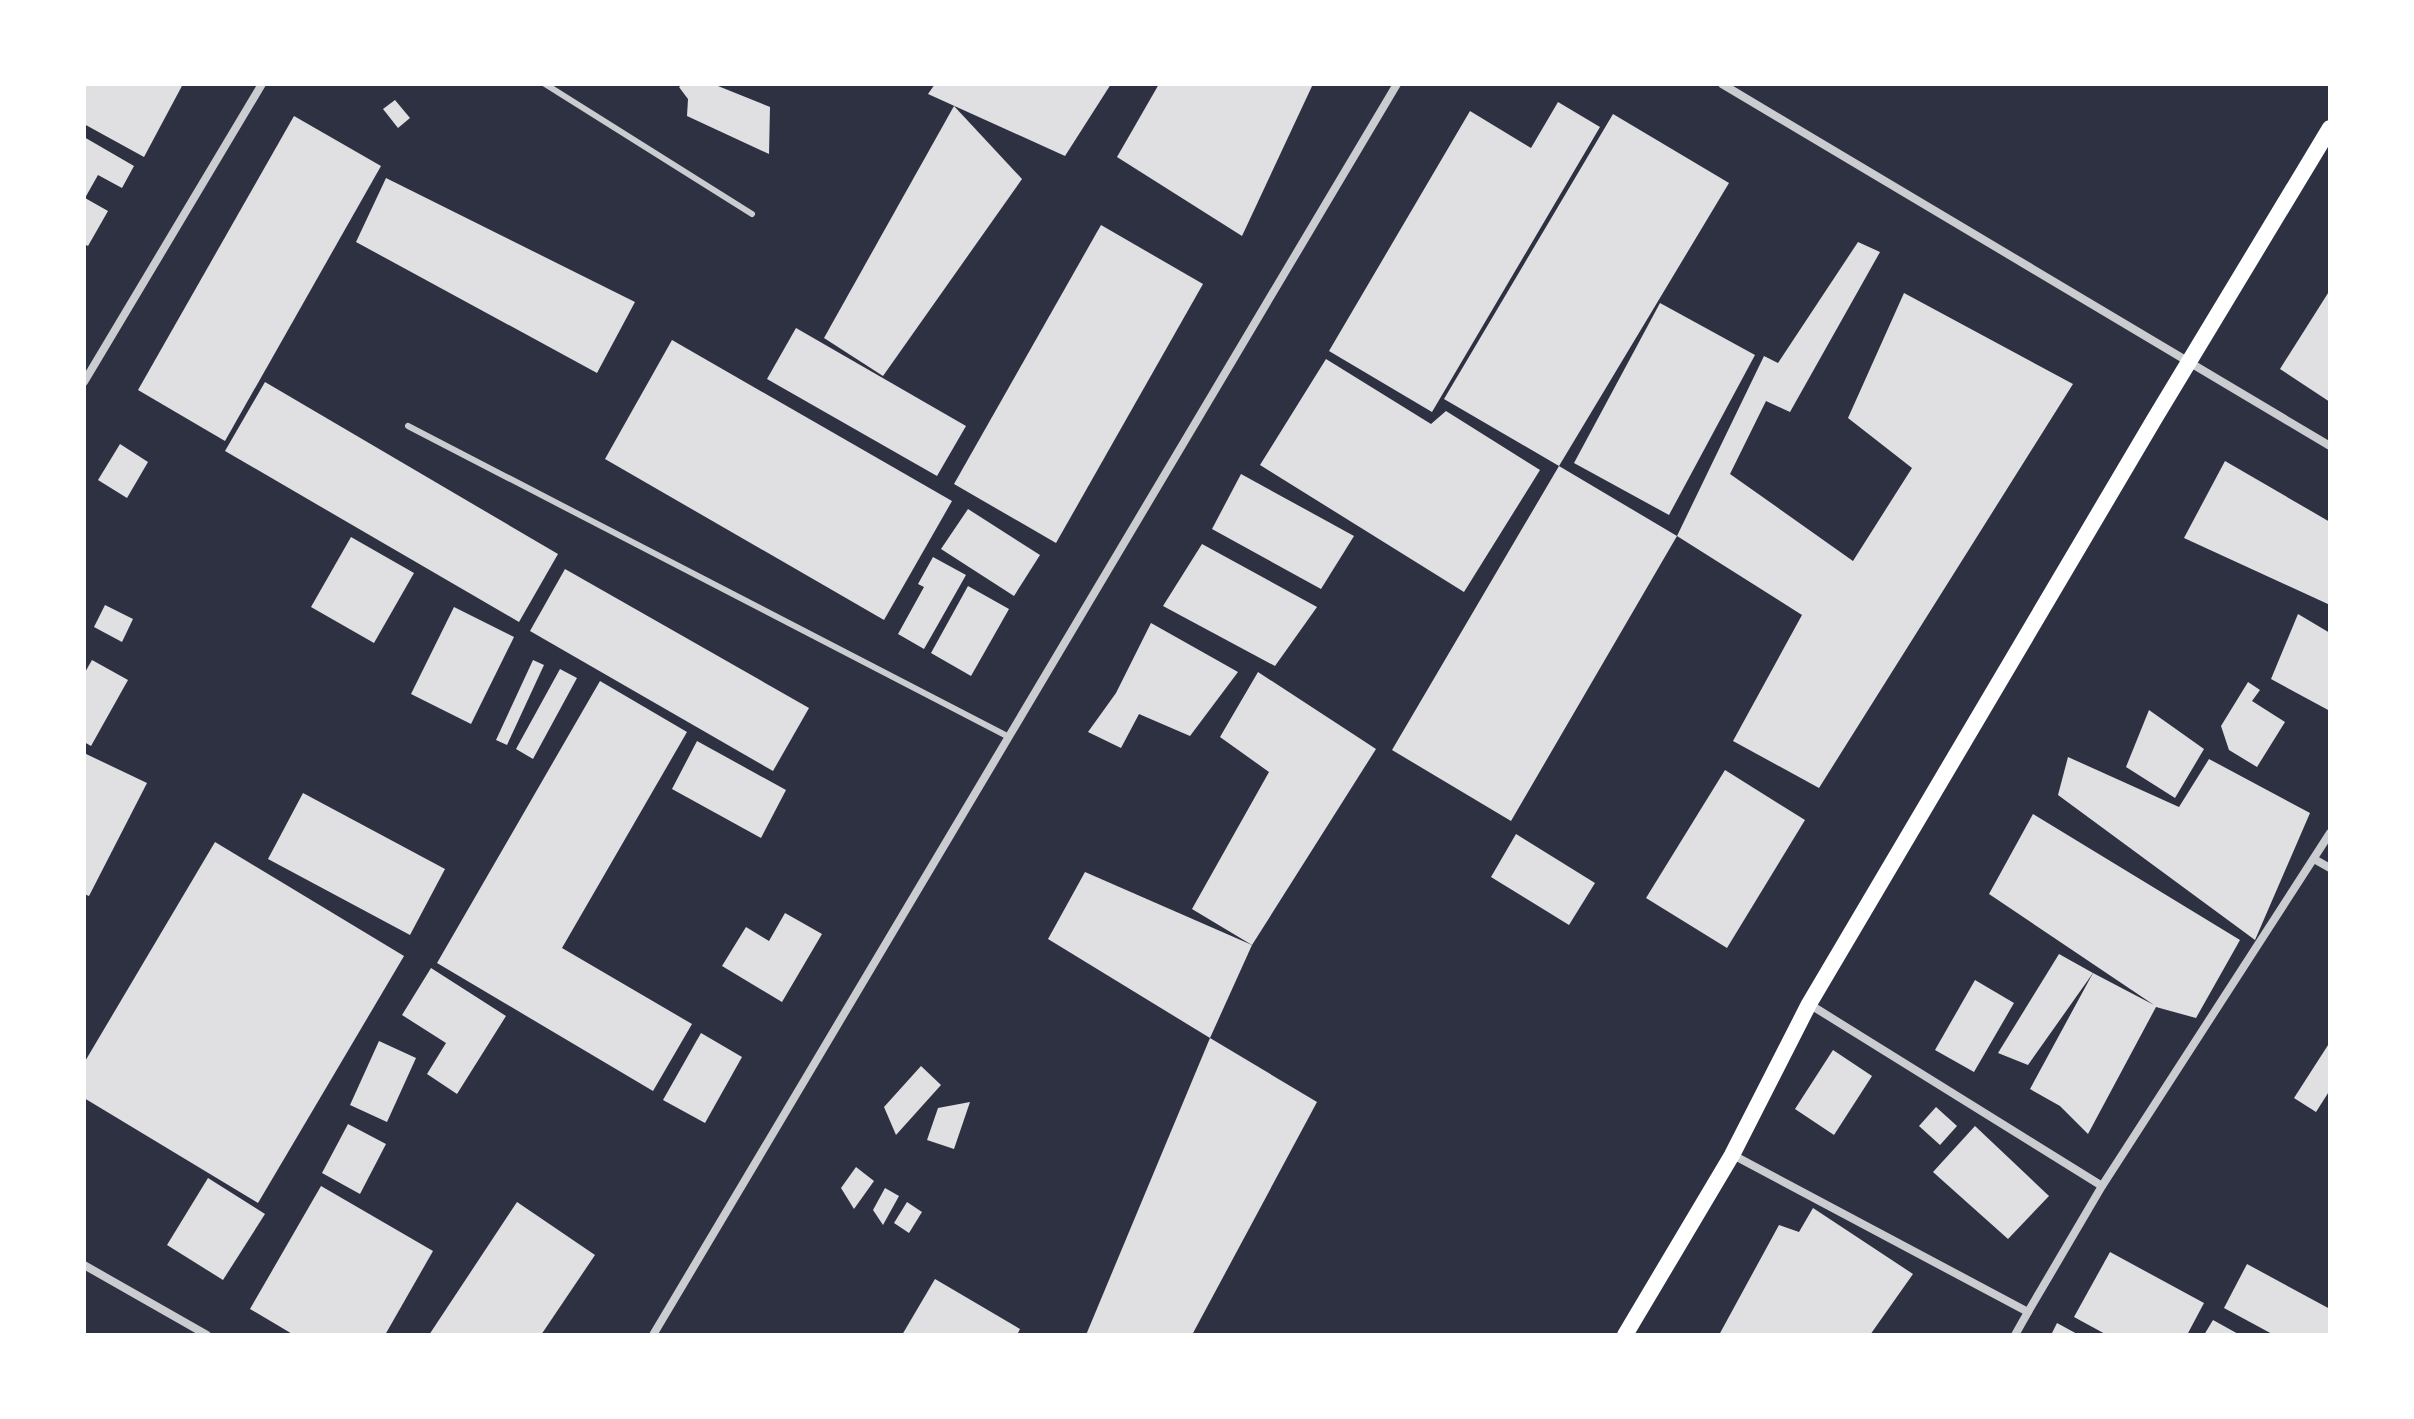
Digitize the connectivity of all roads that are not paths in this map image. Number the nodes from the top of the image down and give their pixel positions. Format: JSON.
{"nodes":[{"id":1,"x":262,"y":84,"type":"edge"},
{"id":2,"x":545,"y":84,"type":"edge"},
{"id":3,"x":1397,"y":84,"type":"edge"},
{"id":4,"x":1722,"y":84,"type":"edge"},
{"id":5,"x":2330,"y":128,"type":"edge"},
{"id":6,"x":752,"y":214,"type":"dead end"},
{"id":7,"x":2189,"y":363,"type":"junction"},
{"id":8,"x":84,"y":382,"type":"edge"},
{"id":9,"x":408,"y":426,"type":"dead end"},
{"id":10,"x":2330,"y":446,"type":"edge"},
{"id":11,"x":1009,"y":737,"type":"junction"},
{"id":12,"x":2330,"y":833,"type":"edge"},
{"id":13,"x":2314,"y":859,"type":"junction"},
{"id":14,"x":2330,"y":868,"type":"edge"},
{"id":15,"x":1809,"y":1004,"type":"junction"},
{"id":16,"x":1732,"y":1155,"type":"junction"},
{"id":17,"x":2102,"y":1186,"type":"junction"},
{"id":18,"x":84,"y":1265,"type":"edge"},
{"id":19,"x":2028,"y":1312,"type":"junction"},
{"id":20,"x":207,"y":1335,"type":"edge"},
{"id":21,"x":653,"y":1335,"type":"edge"},
{"id":22,"x":1625,"y":1335,"type":"edge"},
{"id":23,"x":2015,"y":1335,"type":"edge"}],
"edges":[{"from":1,"to":8,"type":"street"},
{"from":2,"to":6,"type":"lane"},
{"from":3,"to":11,"type":"street"},
{"from":4,"to":7,"type":"street"},
{"from":5,"to":7,"type":"main road"},
{"from":7,"to":10,"type":"street"},
{"from":7,"to":15,"type":"main road"},
{"from":9,"to":11,"type":"lane"},
{"from":11,"to":21,"type":"street"},
{"from":12,"to":13,"type":"street"},
{"from":13,"to":14,"type":"street"},
{"from":13,"to":17,"type":"street"},
{"from":15,"to":16,"type":"main road"},
{"from":15,"to":17,"type":"street"},
{"from":16,"to":19,"type":"street"},
{"from":16,"to":22,"type":"main road"},
{"from":17,"to":19,"type":"street"},
{"from":18,"to":20,"type":"street"},
{"from":19,"to":23,"type":"street"}]}
